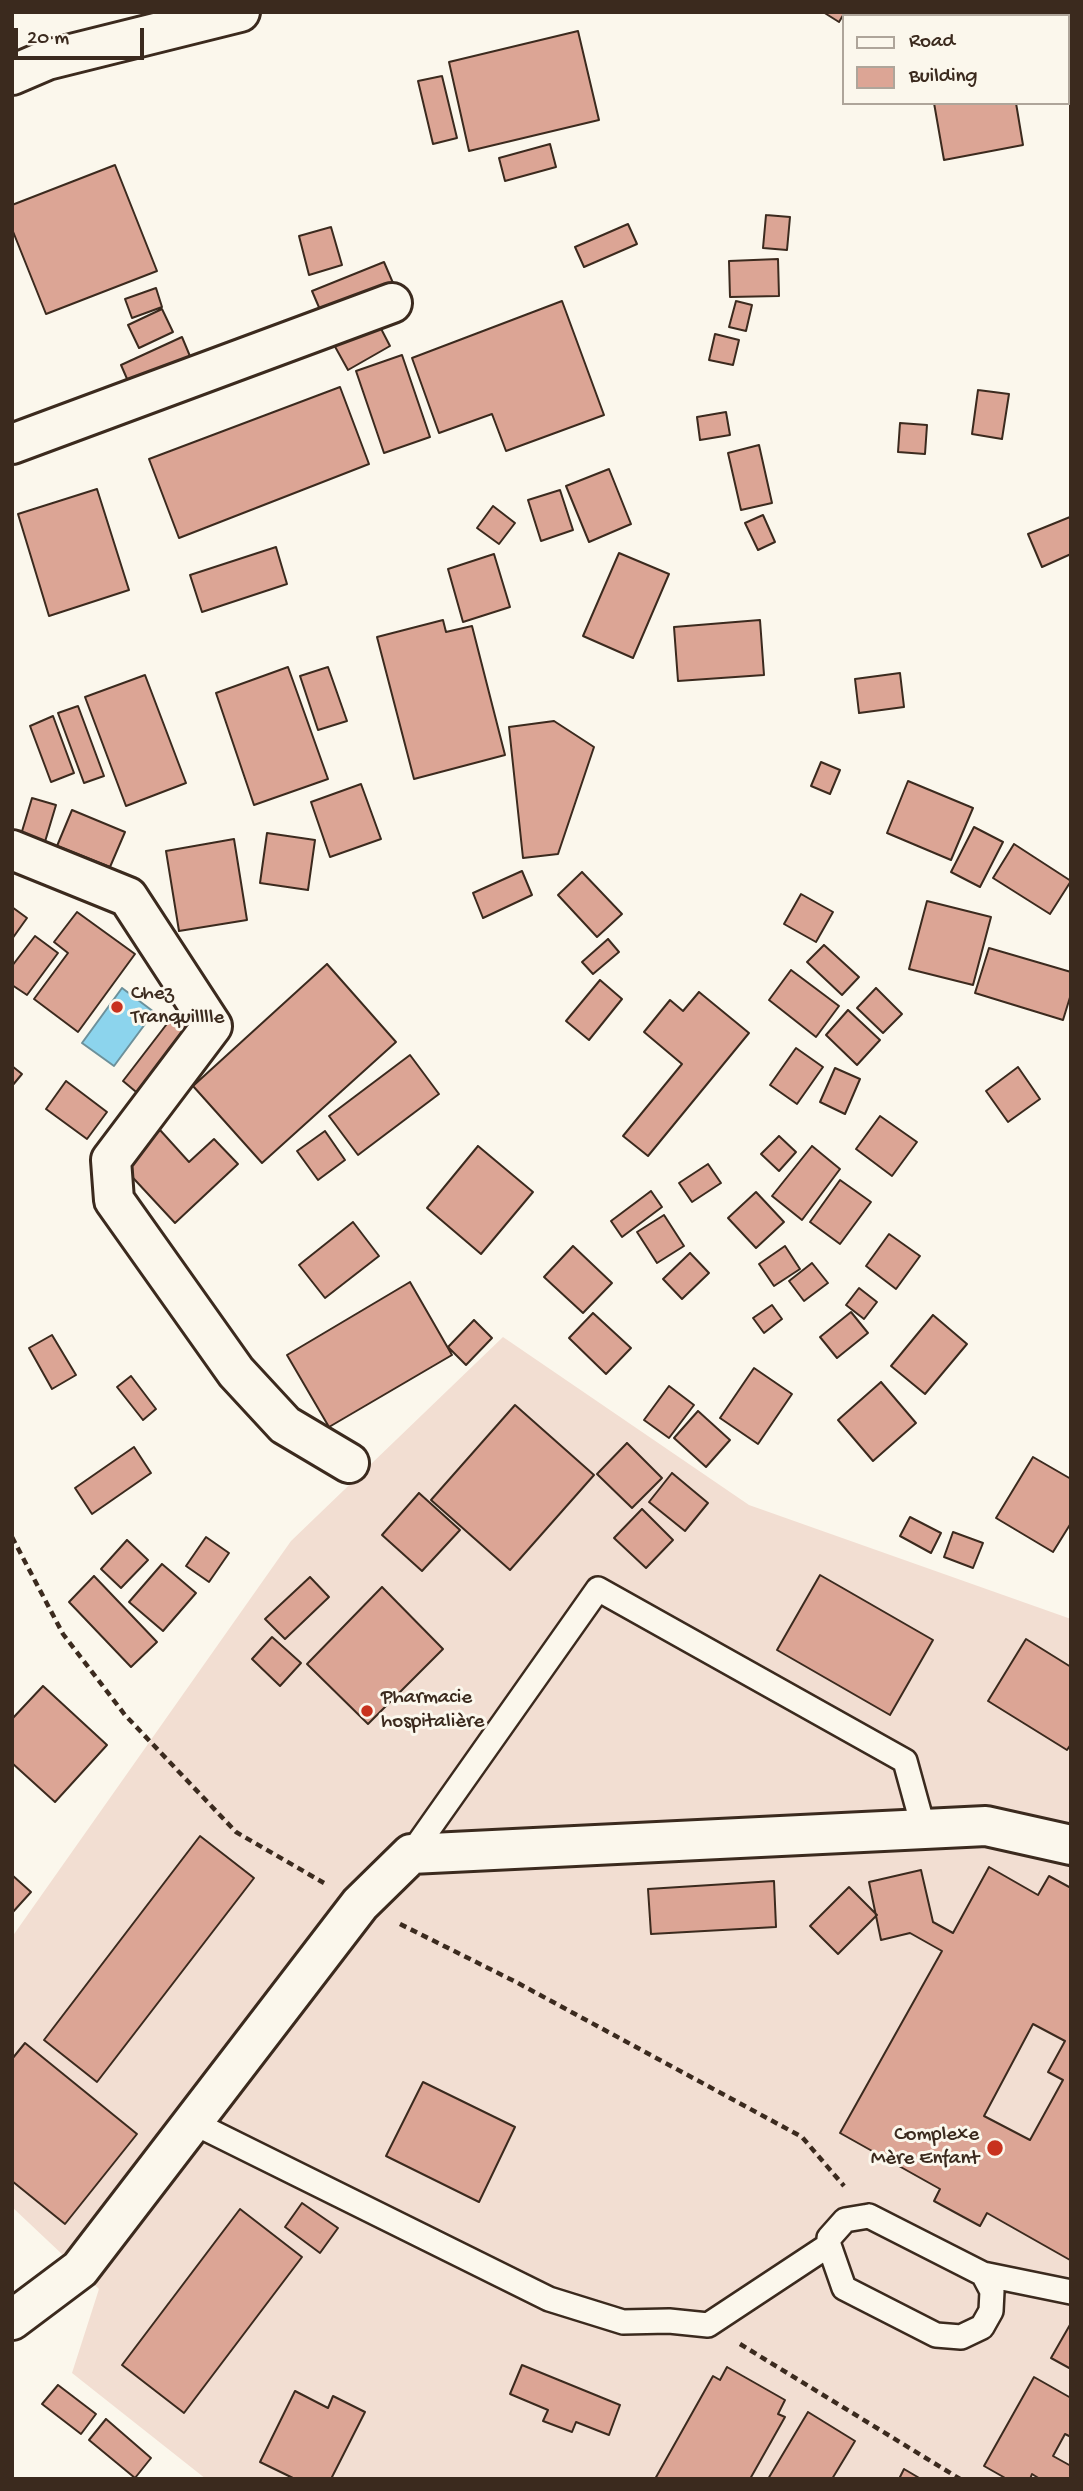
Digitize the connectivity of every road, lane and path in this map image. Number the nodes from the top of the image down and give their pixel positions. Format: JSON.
{"nodes":[{"id":1,"x":240,"y":12,"type":"edge"},
{"id":2,"x":12,"y":75,"type":"edge"},
{"id":3,"x":391,"y":303,"type":"dead end"},
{"id":4,"x":12,"y":444,"type":"edge"},
{"id":5,"x":12,"y":850,"type":"edge"},
{"id":6,"x":349,"y":1463,"type":"dead end"},
{"id":7,"x":924,"y":1830,"type":"junction"},
{"id":8,"x":1071,"y":1845,"type":"edge"},
{"id":9,"x":411,"y":1854,"type":"junction"},
{"id":10,"x":194,"y":2123,"type":"junction"},
{"id":11,"x":829,"y":2245,"type":"junction"},
{"id":12,"x":983,"y":2274,"type":"junction"},
{"id":13,"x":1071,"y":2292,"type":"edge"},
{"id":14,"x":12,"y":2320,"type":"edge"},
{"id":15,"x":708,"y":2325,"type":"junction"},
{"id":16,"x":960,"y":2479,"type":"edge"}],
"edges":[{"from":1,"to":2,"type":"street"},
{"from":3,"to":4,"type":"street"},
{"from":5,"to":6,"type":"street"},
{"from":7,"to":8,"type":"street"},
{"from":7,"to":9,"type":"street"},
{"from":7,"to":9,"type":"lane"},
{"from":9,"to":10,"type":"street"},
{"from":10,"to":14,"type":"street"},
{"from":10,"to":15,"type":"lane"},
{"from":11,"to":12,"type":"lane"},
{"from":11,"to":12,"type":"lane"},
{"from":11,"to":15,"type":"lane"},
{"from":12,"to":13,"type":"lane"},
{"from":15,"to":16,"type":"path"}]}
